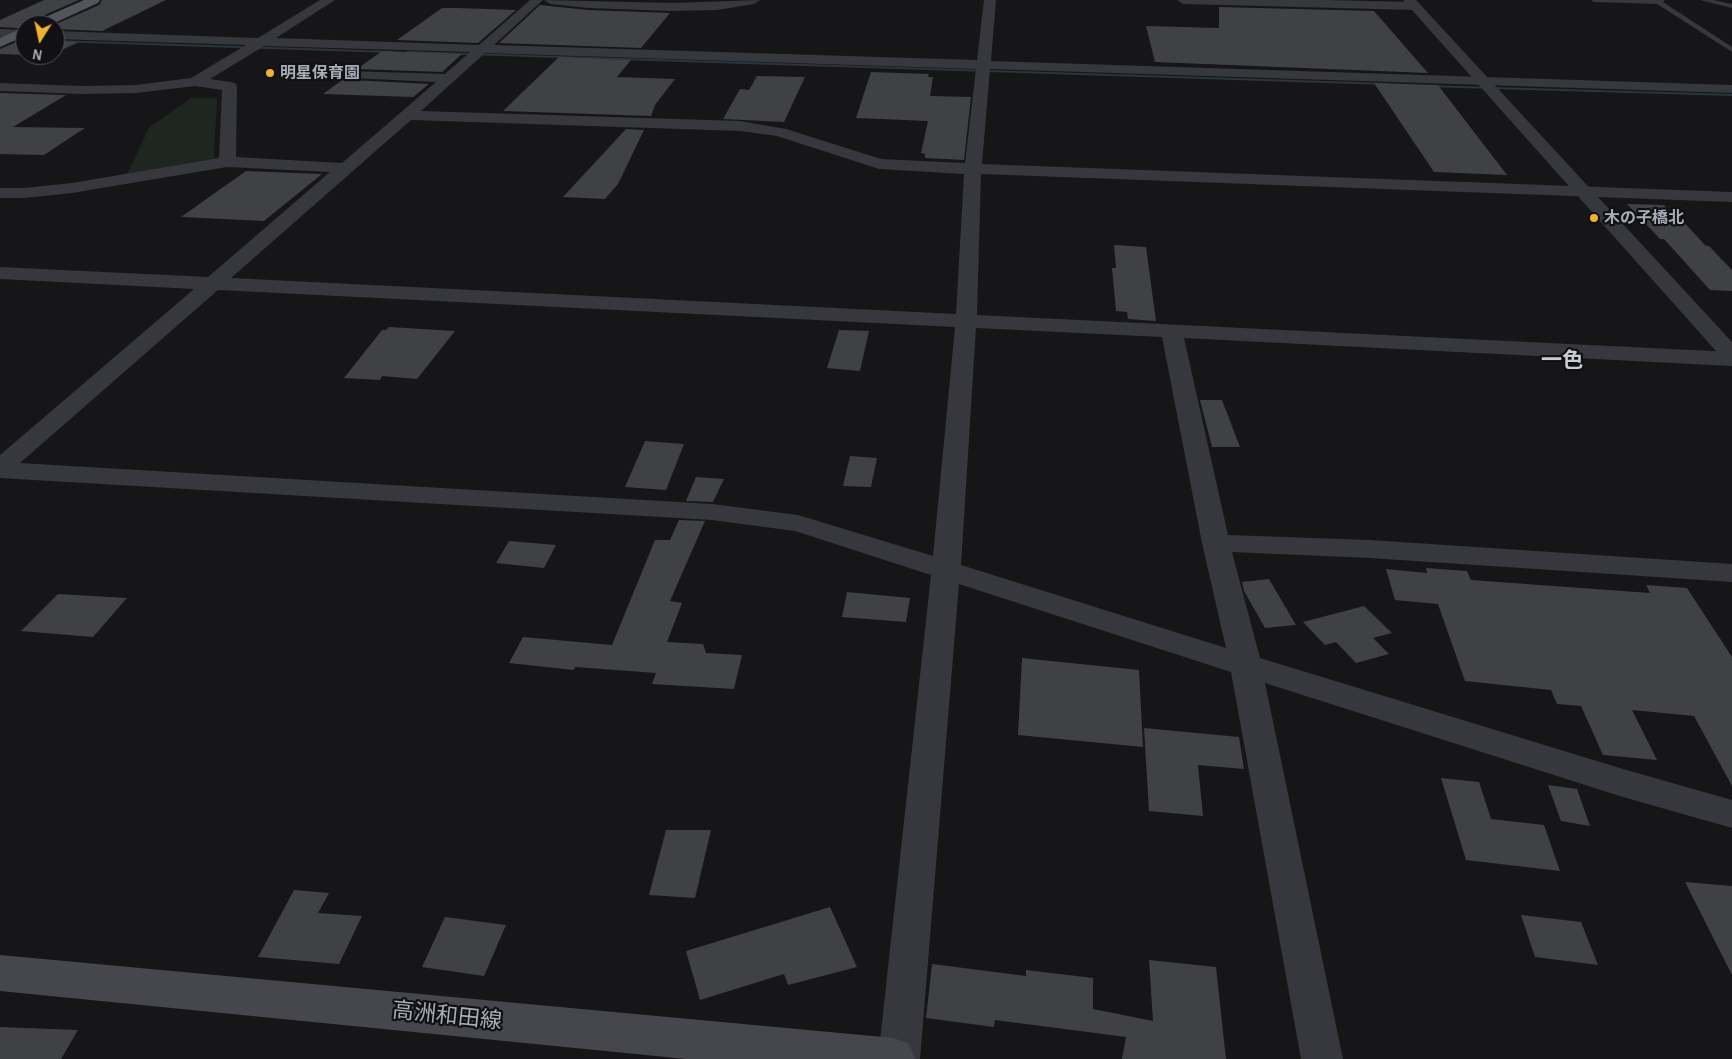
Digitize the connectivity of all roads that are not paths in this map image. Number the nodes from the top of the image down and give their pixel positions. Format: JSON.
{"nodes":[{"id":1,"x":94,"y":0,"type":"edge"},
{"id":2,"x":329,"y":0,"type":"edge"},
{"id":3,"x":537,"y":0,"type":"edge"},
{"id":4,"x":550,"y":0,"type":"edge"},
{"id":5,"x":754,"y":0,"type":"edge"},
{"id":6,"x":990,"y":0,"type":"edge"},
{"id":7,"x":1183,"y":0,"type":"edge"},
{"id":8,"x":1216,"y":0,"type":"edge"},
{"id":9,"x":1594,"y":0,"type":"edge"},
{"id":10,"x":1703,"y":0,"type":"edge"},
{"id":11,"x":1660,"y":1,"type":"edge"},
{"id":12,"x":1411,"y":3,"type":"edge"},
{"id":13,"x":1732,"y":6,"type":"edge"},
{"id":14,"x":61,"y":15,"type":"edge"},
{"id":15,"x":0,"y":33,"type":"edge"},
{"id":16,"x":15,"y":33,"type":"edge"},
{"id":17,"x":65,"y":35,"type":"edge"},
{"id":18,"x":15,"y":36,"type":"edge"},
{"id":19,"x":260,"y":42,"type":"junction"},
{"id":20,"x":0,"y":43,"type":"edge"},
{"id":21,"x":482,"y":48,"type":"junction"},
{"id":22,"x":1732,"y":50,"type":"edge"},
{"id":23,"x":984,"y":69,"type":"junction"},
{"id":24,"x":350,"y":74,"type":"dead end"},
{"id":25,"x":449,"y":78,"type":"junction"},
{"id":26,"x":1481,"y":81,"type":"junction"},
{"id":27,"x":195,"y":82,"type":"junction"},
{"id":28,"x":0,"y":87,"type":"edge"},
{"id":29,"x":1732,"y":89,"type":"edge"},
{"id":30,"x":407,"y":115,"type":"junction"},
{"id":31,"x":227,"y":162,"type":"junction"},
{"id":32,"x":344,"y":168,"type":"junction"},
{"id":33,"x":973,"y":169,"type":"junction"},
{"id":34,"x":1584,"y":192,"type":"junction"},
{"id":35,"x":0,"y":193,"type":"edge"},
{"id":36,"x":1732,"y":198,"type":"edge"},
{"id":37,"x":0,"y":273,"type":"edge"},
{"id":38,"x":213,"y":284,"type":"junction"},
{"id":39,"x":966,"y":320,"type":"junction"},
{"id":40,"x":1172,"y":330,"type":"junction"},
{"id":41,"x":1732,"y":357,"type":"edge"},
{"id":42,"x":0,"y":469,"type":"edge"},
{"id":43,"x":1216,"y":543,"type":"junction"},
{"id":44,"x":946,"y":569,"type":"junction"},
{"id":45,"x":1732,"y":573,"type":"edge"},
{"id":46,"x":1246,"y":665,"type":"junction"},
{"id":47,"x":1732,"y":814,"type":"edge"},
{"id":48,"x":0,"y":973,"type":"edge"},
{"id":49,"x":894,"y":1059,"type":"edge"},
{"id":50,"x":899,"y":1059,"type":"edge"},
{"id":51,"x":1322,"y":1059,"type":"edge"}],
"edges":[{"from":1,"to":14,"type":"main road"},
{"from":2,"to":19,"type":"street"},
{"from":3,"to":21,"type":"street"},
{"from":4,"to":5,"type":"street"},
{"from":6,"to":23,"type":"street"},
{"from":7,"to":8,"type":"street"},
{"from":8,"to":12,"type":"street"},
{"from":9,"to":11,"type":"lane"},
{"from":10,"to":13,"type":"lane"},
{"from":11,"to":22,"type":"lane"},
{"from":12,"to":26,"type":"street"},
{"from":15,"to":16,"type":"street"},
{"from":17,"to":19,"type":"street"},
{"from":18,"to":20,"type":"main road"},
{"from":19,"to":21,"type":"street"},
{"from":19,"to":27,"type":"street"},
{"from":21,"to":23,"type":"street"},
{"from":21,"to":25,"type":"street"},
{"from":23,"to":26,"type":"street"},
{"from":23,"to":33,"type":"street"},
{"from":24,"to":25,"type":"street"},
{"from":25,"to":30,"type":"street"},
{"from":26,"to":29,"type":"street"},
{"from":26,"to":34,"type":"street"},
{"from":27,"to":28,"type":"street"},
{"from":27,"to":31,"type":"street"},
{"from":30,"to":32,"type":"street"},
{"from":30,"to":33,"type":"street"},
{"from":31,"to":32,"type":"street"},
{"from":31,"to":35,"type":"street"},
{"from":32,"to":38,"type":"street"},
{"from":33,"to":34,"type":"street"},
{"from":33,"to":39,"type":"street"},
{"from":34,"to":36,"type":"street"},
{"from":34,"to":41,"type":"street"},
{"from":37,"to":38,"type":"street"},
{"from":38,"to":39,"type":"street"},
{"from":38,"to":42,"type":"street"},
{"from":39,"to":40,"type":"street"},
{"from":39,"to":44,"type":"street"},
{"from":40,"to":41,"type":"street"},
{"from":40,"to":43,"type":"street"},
{"from":42,"to":44,"type":"street"},
{"from":43,"to":45,"type":"street"},
{"from":43,"to":46,"type":"street"},
{"from":44,"to":46,"type":"street"},
{"from":44,"to":50,"type":"street"},
{"from":46,"to":47,"type":"street"},
{"from":46,"to":51,"type":"street"},
{"from":48,"to":49,"type":"main road","name":"高洲和田線"}]}
